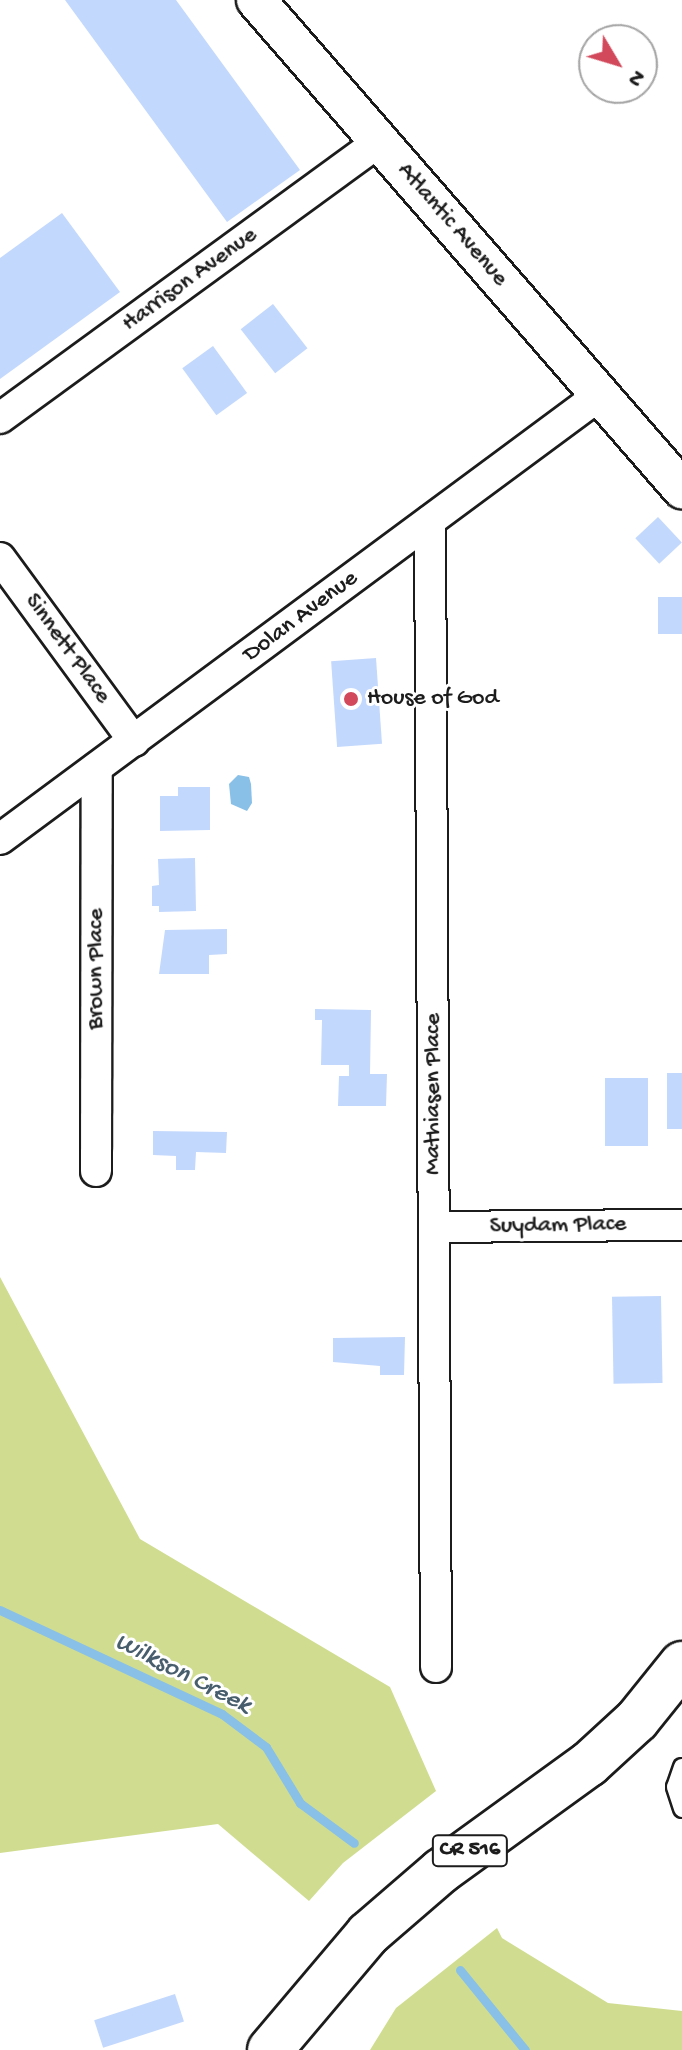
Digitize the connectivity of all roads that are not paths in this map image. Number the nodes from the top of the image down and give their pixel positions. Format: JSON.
{"nodes":[{"id":1,"x":256,"y":0,"type":"edge"},
{"id":2,"x":379,"y":142,"type":"junction"},
{"id":3,"x":601,"y":394,"type":"junction"},
{"id":4,"x":0,"y":418,"type":"edge"},
{"id":5,"x":666,"y":453,"type":"edge"},
{"id":6,"x":682,"y":489,"type":"edge"},
{"id":7,"x":430,"y":521,"type":"junction"},
{"id":8,"x":0,"y":558,"type":"edge"},
{"id":9,"x":134,"y":741,"type":"junction"},
{"id":10,"x":97,"y":768,"type":"junction"},
{"id":11,"x":0,"y":839,"type":"edge"},
{"id":12,"x":96,"y":1171,"type":"dead end"},
{"id":13,"x":682,"y":1225,"type":"edge"},
{"id":14,"x":434,"y":1227,"type":"junction"},
{"id":15,"x":436,"y":1667,"type":"dead end"},
{"id":16,"x":676,"y":1683,"type":"edge"},
{"id":17,"x":682,"y":1767,"type":"edge"},
{"id":18,"x":682,"y":1809,"type":"edge"},
{"id":19,"x":270,"y":2050,"type":"edge"}],
"edges":[{"from":1,"to":2,"type":"street","name":"Atlantic Avenue"},
{"from":2,"to":3,"type":"street","name":"Atlantic Avenue"},
{"from":2,"to":4,"type":"street","name":"Harrison Avenue"},
{"from":3,"to":5,"type":"street","name":"Atlantic Avenue"},
{"from":3,"to":7,"type":"street","name":"Dolan Avenue"},
{"from":5,"to":6,"type":"street","name":"Atlantic Avenue"},
{"from":7,"to":9,"type":"street","name":"Dolan Avenue"},
{"from":7,"to":14,"type":"street","name":"Mathiasen Place"},
{"from":8,"to":9,"type":"street","name":"Sinnett Place"},
{"from":9,"to":10,"type":"street","name":"Dolan Avenue"},
{"from":10,"to":11,"type":"street","name":"Dolan Avenue"},
{"from":10,"to":12,"type":"street","name":"Brown Place"},
{"from":13,"to":14,"type":"street","name":"Suydam Place"},
{"from":14,"to":15,"type":"street","name":"Mathiasen Place"},
{"from":16,"to":19,"type":"main road","number":"CR 516"},
{"from":17,"to":18,"type":"lane"}]}
